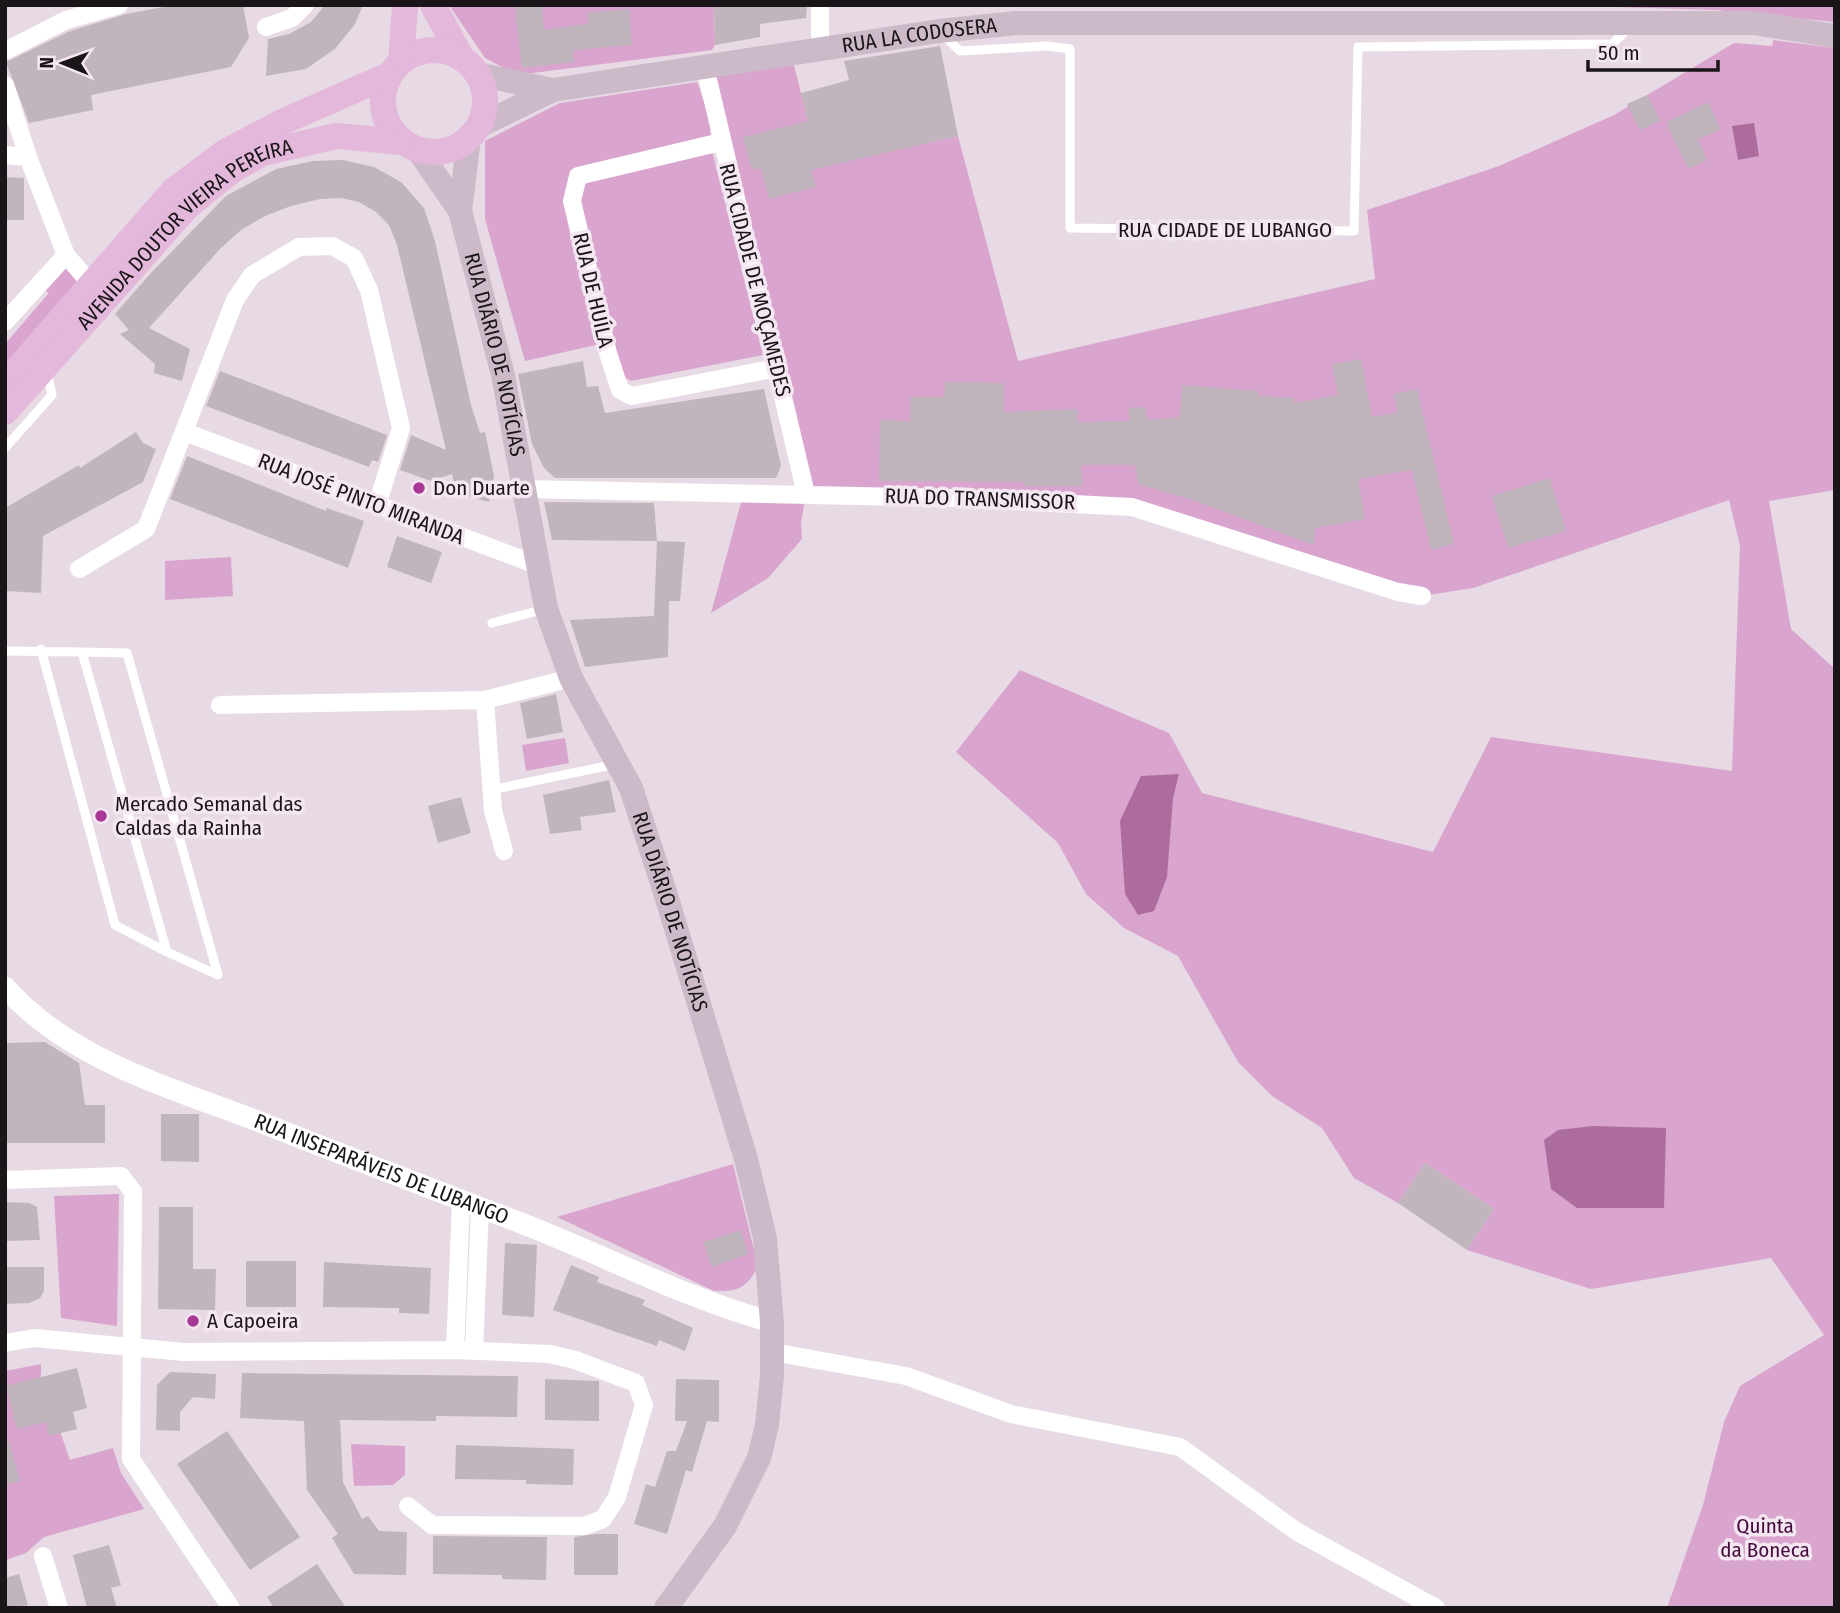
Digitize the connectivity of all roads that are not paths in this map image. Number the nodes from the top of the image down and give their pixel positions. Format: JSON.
{"nodes":[{"id":1,"x":119,"y":5,"type":"edge"},
{"id":2,"x":305,"y":5,"type":"edge"},
{"id":3,"x":405,"y":5,"type":"edge"},
{"id":4,"x":433,"y":5,"type":"edge"},
{"id":5,"x":820,"y":5,"type":"edge"},
{"id":6,"x":1636,"y":22,"type":"junction"},
{"id":7,"x":266,"y":27,"type":"dead end"},
{"id":8,"x":939,"y":31,"type":"junction"},
{"id":9,"x":1835,"y":36,"type":"edge"},
{"id":10,"x":820,"y":50,"type":"junction"},
{"id":11,"x":5,"y":51,"type":"edge"},
{"id":12,"x":469,"y":66,"type":"junction"},
{"id":13,"x":705,"y":67,"type":"junction"},
{"id":14,"x":395,"y":69,"type":"junction"},
{"id":15,"x":5,"y":85,"type":"edge"},
{"id":16,"x":553,"y":90,"type":"junction"},
{"id":17,"x":473,"y":133,"type":"junction"},
{"id":18,"x":721,"y":142,"type":"junction"},
{"id":19,"x":411,"y":146,"type":"junction"},
{"id":20,"x":5,"y":155,"type":"edge"},
{"id":21,"x":29,"y":157,"type":"junction"},
{"id":22,"x":460,"y":211,"type":"junction"},
{"id":23,"x":66,"y":255,"type":"junction"},
{"id":24,"x":90,"y":283,"type":"junction"},
{"id":25,"x":5,"y":322,"type":"edge"},
{"id":26,"x":45,"y":366,"type":"junction"},
{"id":27,"x":777,"y":368,"type":"junction"},
{"id":28,"x":5,"y":383,"type":"edge"},
{"id":29,"x":5,"y":412,"type":"edge"},
{"id":30,"x":185,"y":432,"type":"junction"},
{"id":31,"x":5,"y":448,"type":"edge"},
{"id":32,"x":524,"y":489,"type":"junction"},
{"id":33,"x":806,"y":494,"type":"junction"},
{"id":34,"x":377,"y":505,"type":"junction"},
{"id":35,"x":537,"y":565,"type":"junction"},
{"id":36,"x":79,"y":569,"type":"dead end"},
{"id":37,"x":1422,"y":596,"type":"dead end"},
{"id":38,"x":547,"y":608,"type":"junction"},
{"id":39,"x":492,"y":623,"type":"dead end"},
{"id":40,"x":41,"y":649,"type":"junction"},
{"id":41,"x":5,"y":650,"type":"edge"},
{"id":42,"x":82,"y":652,"type":"junction"},
{"id":43,"x":571,"y":678,"type":"junction"},
{"id":44,"x":485,"y":700,"type":"junction"},
{"id":45,"x":220,"y":705,"type":"dead end"},
{"id":46,"x":620,"y":764,"type":"junction"},
{"id":47,"x":491,"y":790,"type":"junction"},
{"id":48,"x":504,"y":852,"type":"dead end"},
{"id":49,"x":167,"y":952,"type":"junction"},
{"id":50,"x":5,"y":987,"type":"edge"},
{"id":51,"x":5,"y":1180,"type":"edge"},
{"id":52,"x":470,"y":1204,"type":"junction"},
{"id":53,"x":772,"y":1322,"type":"junction"},
{"id":54,"x":5,"y":1343,"type":"edge"},
{"id":55,"x":132,"y":1349,"type":"junction"},
{"id":56,"x":455,"y":1350,"type":"junction"},
{"id":57,"x":474,"y":1351,"type":"junction"},
{"id":58,"x":773,"y":1352,"type":"junction"},
{"id":59,"x":408,"y":1506,"type":"dead end"},
{"id":60,"x":43,"y":1556,"type":"dead end"},
{"id":61,"x":59,"y":1608,"type":"edge"},
{"id":62,"x":231,"y":1608,"type":"edge"},
{"id":63,"x":666,"y":1608,"type":"edge"},
{"id":64,"x":1436,"y":1608,"type":"edge"}],
"edges":[{"from":1,"to":11,"type":"street"},
{"from":2,"to":7,"type":"street"},
{"from":3,"to":14,"type":"main road"},
{"from":4,"to":12,"type":"main road"},
{"from":5,"to":10,"type":"street"},
{"from":6,"to":8,"type":"main road","name":"RUA LA CODOSERA"},
{"from":6,"to":8,"type":"lane","name":"RUA CIDADE DE LUBANGO"},
{"from":6,"to":9,"type":"main road","name":"RUA LA CODOSERA"},
{"from":8,"to":10,"type":"main road","name":"RUA LA CODOSERA"},
{"from":10,"to":13,"type":"main road","name":"RUA LA CODOSERA"},
{"from":12,"to":14,"type":"main road"},
{"from":12,"to":16,"type":"main road","name":"RUA LA CODOSERA"},
{"from":12,"to":17,"type":"main road"},
{"from":13,"to":16,"type":"main road","name":"RUA LA CODOSERA"},
{"from":13,"to":18,"type":"street","name":"RUA CIDADE DE MOÇAMEDES"},
{"from":14,"to":19,"type":"main road"},
{"from":14,"to":24,"type":"main road","name":"AVENIDA DOUTOR VIEIRA PEREIRA"},
{"from":15,"to":21,"type":"street"},
{"from":16,"to":17,"type":"main road","name":"RUA LA CODOSERA"},
{"from":17,"to":19,"type":"main road"},
{"from":17,"to":22,"type":"main road"},
{"from":18,"to":27,"type":"street","name":"RUA CIDADE DE MOÇAMEDES"},
{"from":18,"to":27,"type":"street","name":"RUA DE HUÍLA"},
{"from":19,"to":22,"type":"main road"},
{"from":19,"to":26,"type":"main road","name":"AVENIDA DOUTOR VIEIRA PEREIRA"},
{"from":20,"to":21,"type":"street"},
{"from":21,"to":23,"type":"street"},
{"from":22,"to":32,"type":"main road","name":"RUA DIÁRIO DE NOTÍCIAS"},
{"from":23,"to":24,"type":"street"},
{"from":23,"to":25,"type":"street"},
{"from":24,"to":28,"type":"main road","name":"AVENIDA DOUTOR VIEIRA PEREIRA"},
{"from":26,"to":29,"type":"main road","name":"AVENIDA DOUTOR VIEIRA PEREIRA"},
{"from":26,"to":31,"type":"lane"},
{"from":27,"to":33,"type":"street","name":"RUA CIDADE DE MOÇAMEDES"},
{"from":30,"to":34,"type":"street","name":"RUA JOSÉ PINTO MIRANDA"},
{"from":30,"to":34,"type":"street"},
{"from":30,"to":36,"type":"street"},
{"from":32,"to":33,"type":"street","name":"RUA DO TRANSMISSOR"},
{"from":32,"to":35,"type":"main road","name":"RUA DIÁRIO DE NOTÍCIAS"},
{"from":33,"to":37,"type":"street","name":"RUA DO TRANSMISSOR"},
{"from":34,"to":35,"type":"street","name":"RUA JOSÉ PINTO MIRANDA"},
{"from":35,"to":38,"type":"main road","name":"RUA DIÁRIO DE NOTÍCIAS"},
{"from":38,"to":39,"type":"lane"},
{"from":38,"to":43,"type":"main road","name":"RUA DIÁRIO DE NOTÍCIAS"},
{"from":40,"to":41,"type":"lane"},
{"from":40,"to":42,"type":"lane"},
{"from":40,"to":49,"type":"lane"},
{"from":42,"to":49,"type":"lane"},
{"from":42,"to":49,"type":"lane"},
{"from":43,"to":44,"type":"street"},
{"from":43,"to":46,"type":"main road","name":"RUA DIÁRIO DE NOTÍCIAS"},
{"from":44,"to":45,"type":"street"},
{"from":44,"to":47,"type":"street"},
{"from":46,"to":47,"type":"lane"},
{"from":46,"to":53,"type":"main road","name":"RUA DIÁRIO DE NOTÍCIAS"},
{"from":47,"to":48,"type":"street"},
{"from":50,"to":52,"type":"street","name":"RUA INSEPARÁVEIS DE LUBANGO"},
{"from":51,"to":55,"type":"street"},
{"from":52,"to":53,"type":"street","name":"RUA INSEPARÁVEIS DE LUBANGO"},
{"from":52,"to":56,"type":"street"},
{"from":52,"to":57,"type":"street"},
{"from":53,"to":58,"type":"main road","name":"RUA DIÁRIO DE NOTÍCIAS"},
{"from":54,"to":55,"type":"street"},
{"from":55,"to":56,"type":"street"},
{"from":55,"to":62,"type":"street"},
{"from":56,"to":57,"type":"street"},
{"from":57,"to":59,"type":"street"},
{"from":58,"to":63,"type":"main road","name":"RUA DIÁRIO DE NOTÍCIAS"},
{"from":58,"to":64,"type":"street"},
{"from":60,"to":61,"type":"street"}]}
